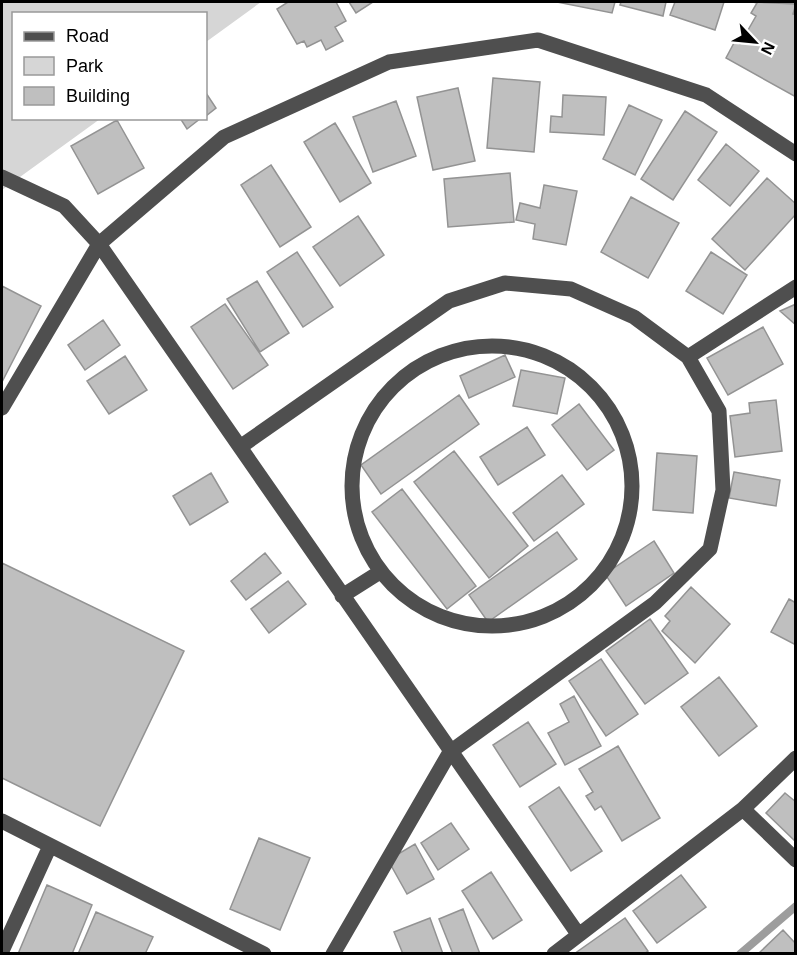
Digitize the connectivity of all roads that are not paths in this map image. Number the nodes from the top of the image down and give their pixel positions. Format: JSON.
{"nodes":[{"id":1,"x":795,"y":153,"type":"edge"},
{"id":2,"x":2,"y":177,"type":"edge"},
{"id":3,"x":99,"y":244,"type":"junction"},
{"id":4,"x":795,"y":287,"type":"edge"},
{"id":5,"x":688,"y":357,"type":"junction"},
{"id":6,"x":2,"y":408,"type":"edge"},
{"id":7,"x":240,"y":447,"type":"junction"},
{"id":8,"x":380,"y":572,"type":"junction"},
{"id":9,"x":342,"y":596,"type":"junction"},
{"id":10,"x":450,"y":752,"type":"junction"},
{"id":11,"x":795,"y":758,"type":"edge"},
{"id":12,"x":743,"y":809,"type":"junction"},
{"id":13,"x":2,"y":821,"type":"edge"},
{"id":14,"x":50,"y":846,"type":"junction"},
{"id":15,"x":795,"y":860,"type":"edge"},
{"id":16,"x":578,"y":934,"type":"junction"},
{"id":17,"x":2,"y":951,"type":"edge"},
{"id":18,"x":264,"y":954,"type":"edge"},
{"id":19,"x":333,"y":954,"type":"edge"},
{"id":20,"x":554,"y":954,"type":"edge"}],
"edges":[{"from":1,"to":3,"type":"street"},
{"from":2,"to":3,"type":"street"},
{"from":3,"to":6,"type":"street"},
{"from":3,"to":7,"type":"street"},
{"from":4,"to":5,"type":"street"},
{"from":5,"to":7,"type":"street"},
{"from":5,"to":10,"type":"street"},
{"from":7,"to":9,"type":"street"},
{"from":8,"to":8,"type":"street"},
{"from":8,"to":9,"type":"street"},
{"from":9,"to":10,"type":"street"},
{"from":10,"to":16,"type":"street"},
{"from":10,"to":19,"type":"street"},
{"from":11,"to":12,"type":"street"},
{"from":12,"to":15,"type":"street"},
{"from":12,"to":16,"type":"street"},
{"from":13,"to":14,"type":"street"},
{"from":14,"to":17,"type":"street"},
{"from":14,"to":18,"type":"street"},
{"from":16,"to":20,"type":"street"}]}
